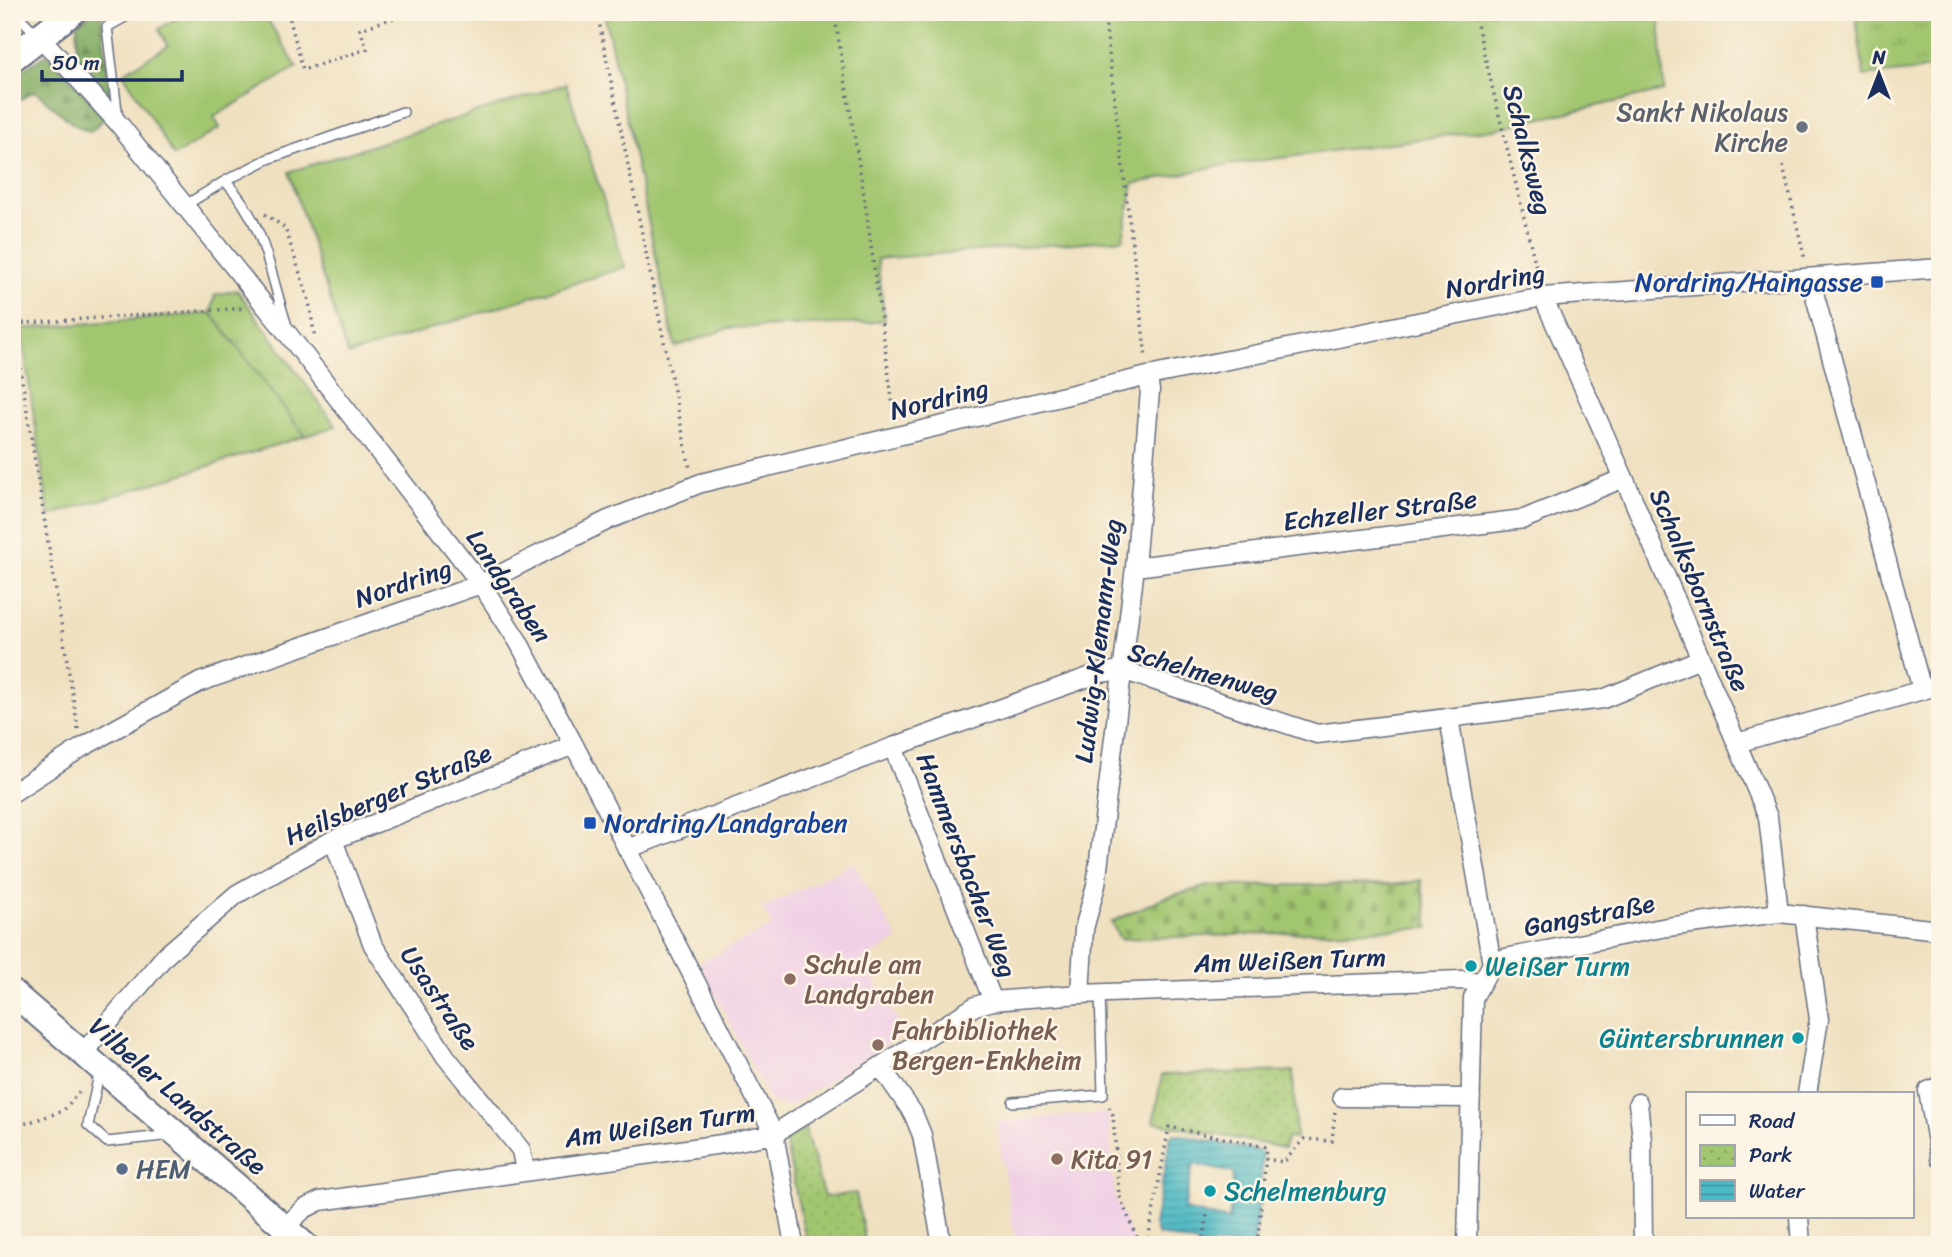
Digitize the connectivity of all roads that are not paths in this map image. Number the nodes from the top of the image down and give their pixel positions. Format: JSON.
{"nodes":[{"id":1,"x":15,"y":12,"type":"edge"},
{"id":2,"x":72,"y":12,"type":"edge"},
{"id":3,"x":134,"y":12,"type":"edge"},
{"id":4,"x":41,"y":38,"type":"junction"},
{"id":5,"x":12,"y":58,"type":"edge"},
{"id":6,"x":403,"y":112,"type":"dead end"},
{"id":7,"x":118,"y":124,"type":"junction"},
{"id":8,"x":225,"y":181,"type":"junction"},
{"id":9,"x":184,"y":206,"type":"junction"},
{"id":10,"x":1940,"y":268,"type":"edge"},
{"id":11,"x":1810,"y":278,"type":"junction"},
{"id":12,"x":1543,"y":297,"type":"junction"},
{"id":13,"x":291,"y":338,"type":"junction"},
{"id":14,"x":1148,"y":376,"type":"junction"},
{"id":15,"x":1624,"y":478,"type":"junction"},
{"id":16,"x":1135,"y":567,"type":"junction"},
{"id":17,"x":481,"y":584,"type":"junction"},
{"id":18,"x":1700,"y":659,"type":"junction"},
{"id":19,"x":1122,"y":670,"type":"junction"},
{"id":20,"x":1931,"y":688,"type":"edge"},
{"id":21,"x":1449,"y":718,"type":"junction"},
{"id":22,"x":1737,"y":743,"type":"junction"},
{"id":23,"x":574,"y":745,"type":"junction"},
{"id":24,"x":893,"y":747,"type":"junction"},
{"id":25,"x":12,"y":793,"type":"edge"},
{"id":26,"x":333,"y":840,"type":"junction"},
{"id":27,"x":627,"y":849,"type":"junction"},
{"id":28,"x":1779,"y":913,"type":"junction"},
{"id":29,"x":1804,"y":915,"type":"junction"},
{"id":30,"x":1940,"y":930,"type":"edge"},
{"id":31,"x":1492,"y":964,"type":"junction"},
{"id":32,"x":1481,"y":982,"type":"junction"},
{"id":33,"x":12,"y":992,"type":"edge"},
{"id":34,"x":1080,"y":993,"type":"junction"},
{"id":35,"x":1100,"y":993,"type":"junction"},
{"id":36,"x":993,"y":1001,"type":"junction"},
{"id":37,"x":92,"y":1061,"type":"junction"},
{"id":38,"x":881,"y":1067,"type":"junction"},
{"id":39,"x":1940,"y":1086,"type":"edge"},
{"id":40,"x":1807,"y":1092,"type":"edge"},
{"id":41,"x":1342,"y":1097,"type":"road end"},
{"id":42,"x":1471,"y":1098,"type":"junction"},
{"id":43,"x":1013,"y":1102,"type":"dead end"},
{"id":44,"x":1638,"y":1103,"type":"dead end"},
{"id":45,"x":177,"y":1134,"type":"junction"},
{"id":46,"x":774,"y":1135,"type":"junction"},
{"id":47,"x":1940,"y":1160,"type":"edge"},
{"id":48,"x":525,"y":1171,"type":"junction"},
{"id":49,"x":1799,"y":1218,"type":"edge"},
{"id":50,"x":285,"y":1227,"type":"junction"},
{"id":51,"x":304,"y":1245,"type":"edge"},
{"id":52,"x":794,"y":1245,"type":"edge"},
{"id":53,"x":942,"y":1245,"type":"edge"},
{"id":54,"x":1467,"y":1245,"type":"edge"},
{"id":55,"x":1643,"y":1245,"type":"edge"},
{"id":56,"x":1801,"y":1245,"type":"edge"}],
"edges":[{"from":1,"to":4,"type":"lane"},
{"from":2,"to":4,"type":"main road"},
{"from":3,"to":7,"type":"lane"},
{"from":4,"to":5,"type":"main road"},
{"from":4,"to":7,"type":"street","name":"Landgraben"},
{"from":6,"to":8,"type":"lane"},
{"from":7,"to":9,"type":"street","name":"Landgraben"},
{"from":8,"to":9,"type":"lane"},
{"from":8,"to":13,"type":"lane"},
{"from":9,"to":13,"type":"street","name":"Landgraben"},
{"from":10,"to":11,"type":"street","name":"Nordring"},
{"from":11,"to":12,"type":"street","name":"Nordring"},
{"from":11,"to":20,"type":"street"},
{"from":12,"to":14,"type":"street","name":"Nordring"},
{"from":12,"to":15,"type":"street","name":"Schalksbornstraße"},
{"from":13,"to":17,"type":"street","name":"Landgraben"},
{"from":14,"to":16,"type":"street","name":"Ludwig-Klemann-Weg"},
{"from":14,"to":17,"type":"street","name":"Nordring"},
{"from":15,"to":16,"type":"street","name":"Echzeller Straße"},
{"from":15,"to":18,"type":"street","name":"Schalksbornstraße"},
{"from":16,"to":19,"type":"street","name":"Ludwig-Klemann-Weg"},
{"from":17,"to":23,"type":"street","name":"Landgraben"},
{"from":17,"to":25,"type":"street","name":"Nordring"},
{"from":18,"to":21,"type":"street","name":"Schelmenweg"},
{"from":18,"to":22,"type":"street","name":"Schalksbornstraße"},
{"from":19,"to":21,"type":"street","name":"Schelmenweg"},
{"from":19,"to":24,"type":"street","name":"Schelmenweg"},
{"from":19,"to":34,"type":"street","name":"Ludwig-Klemann-Weg"},
{"from":20,"to":22,"type":"street"},
{"from":21,"to":31,"type":"street"},
{"from":22,"to":28,"type":"street","name":"Schalksbornstraße"},
{"from":23,"to":26,"type":"street","name":"Heilsberger Straße"},
{"from":23,"to":27,"type":"street","name":"Landgraben"},
{"from":24,"to":27,"type":"street","name":"Schelmenweg"},
{"from":24,"to":36,"type":"street","name":"Hammersbacher Weg"},
{"from":26,"to":37,"type":"street","name":"Heilsberger Straße"},
{"from":26,"to":48,"type":"street","name":"Usastraße"},
{"from":27,"to":46,"type":"street","name":"Landgraben"},
{"from":28,"to":29,"type":"street","name":"Gangstraße"},
{"from":28,"to":31,"type":"street","name":"Gangstraße"},
{"from":29,"to":30,"type":"street","name":"Gangstraße"},
{"from":29,"to":40,"type":"street"},
{"from":31,"to":32,"type":"street"},
{"from":32,"to":35,"type":"street","name":"Am Weißen Turm"},
{"from":32,"to":42,"type":"street"},
{"from":33,"to":37,"type":"main road","name":"Vilbeler Landstraße"},
{"from":34,"to":35,"type":"street","name":"Am Weißen Turm"},
{"from":34,"to":36,"type":"street","name":"Am Weißen Turm"},
{"from":35,"to":43,"type":"lane"},
{"from":36,"to":38,"type":"street","name":"Am Weißen Turm"},
{"from":37,"to":45,"type":"main road","name":"Vilbeler Landstraße"},
{"from":37,"to":45,"type":"lane"},
{"from":38,"to":46,"type":"street","name":"Am Weißen Turm"},
{"from":38,"to":53,"type":"street"},
{"from":39,"to":47,"type":"street"},
{"from":41,"to":42,"type":"street"},
{"from":42,"to":54,"type":"street"},
{"from":44,"to":55,"type":"street"},
{"from":45,"to":50,"type":"main road","name":"Vilbeler Landstraße"},
{"from":46,"to":48,"type":"street","name":"Am Weißen Turm"},
{"from":46,"to":52,"type":"street","name":"Landgraben"},
{"from":48,"to":50,"type":"street","name":"Am Weißen Turm"},
{"from":49,"to":56,"type":"street"},
{"from":50,"to":51,"type":"main road","name":"Vilbeler Landstraße"}]}
